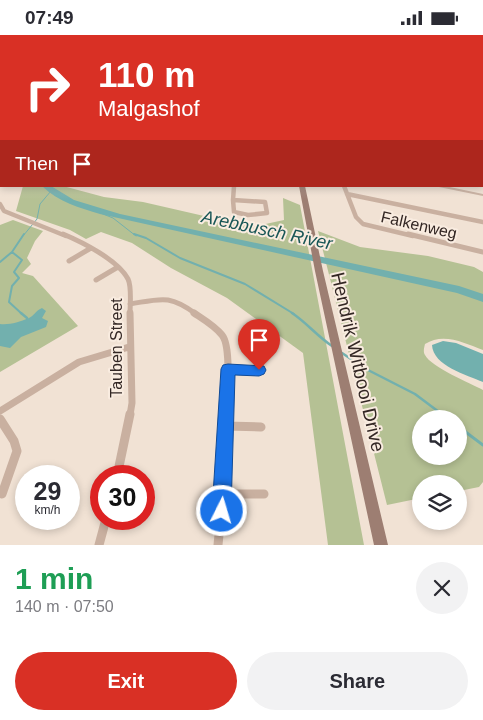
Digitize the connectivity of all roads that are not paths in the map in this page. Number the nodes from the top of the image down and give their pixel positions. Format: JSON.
{"nodes":[{"id":1,"x":234,"y":187,"type":"edge"},
{"id":2,"x":302,"y":187,"type":"edge"},
{"id":3,"x":344,"y":187,"type":"edge"},
{"id":4,"x":441,"y":187,"type":"edge"},
{"id":5,"x":347,"y":194,"type":"junction"},
{"id":6,"x":483,"y":195,"type":"edge"},
{"id":7,"x":234,"y":200,"type":"junction"},
{"id":8,"x":0,"y":204,"type":"edge"},
{"id":9,"x":2,"y":211,"type":"edge"},
{"id":10,"x":483,"y":223,"type":"edge"},
{"id":11,"x":91,"y":248,"type":"junction"},
{"id":12,"x":483,"y":252,"type":"edge"},
{"id":13,"x":69,"y":261,"type":"dead end"},
{"id":14,"x":118,"y":267,"type":"junction"},
{"id":15,"x":96,"y":280,"type":"dead end"},
{"id":16,"x":130,"y":304,"type":"junction"},
{"id":17,"x":130,"y":347,"type":"junction"},
{"id":18,"x":228,"y":369,"type":"junction"},
{"id":19,"x":259,"y":370,"type":"dead end"},
{"id":20,"x":0,"y":411,"type":"edge"},
{"id":21,"x":0,"y":419,"type":"edge"},
{"id":22,"x":226,"y":426,"type":"junction"},
{"id":23,"x":262,"y":427,"type":"dead end"},
{"id":24,"x":119,"y":465,"type":"edge"},
{"id":25,"x":2,"y":493,"type":"dead end"},
{"id":26,"x":224,"y":494,"type":"junction"},
{"id":27,"x":264,"y":494,"type":"dead end"},
{"id":28,"x":103,"y":530,"type":"edge"},
{"id":29,"x":99,"y":545,"type":"edge"},
{"id":30,"x":218,"y":545,"type":"edge"},
{"id":31,"x":381,"y":545,"type":"edge"}],
"edges":[{"from":1,"to":7,"type":"street"},
{"from":2,"to":31,"type":"main road","name":"Hendrik Witbooi Drive"},
{"from":3,"to":5,"type":"street","name":"Falkenweg"},
{"from":4,"to":6,"type":"street"},
{"from":5,"to":10,"type":"street"},
{"from":5,"to":12,"type":"street","name":"Falkenweg"},
{"from":7,"to":7,"type":"street"},
{"from":8,"to":9,"type":"street","name":"Tauben Street"},
{"from":9,"to":11,"type":"street","name":"Tauben Street"},
{"from":11,"to":13,"type":"street"},
{"from":11,"to":14,"type":"street","name":"Tauben Street"},
{"from":14,"to":15,"type":"street"},
{"from":14,"to":16,"type":"street","name":"Tauben Street"},
{"from":16,"to":17,"type":"street","name":"Tauben Street"},
{"from":16,"to":18,"type":"street"},
{"from":17,"to":20,"type":"street"},
{"from":17,"to":24,"type":"street","name":"Tauben Street"},
{"from":18,"to":19,"type":"street"},
{"from":18,"to":22,"type":"street"},
{"from":21,"to":25,"type":"street"},
{"from":22,"to":23,"type":"street"},
{"from":22,"to":26,"type":"street"},
{"from":26,"to":27,"type":"street"},
{"from":26,"to":30,"type":"street"},
{"from":28,"to":29,"type":"street"}]}
